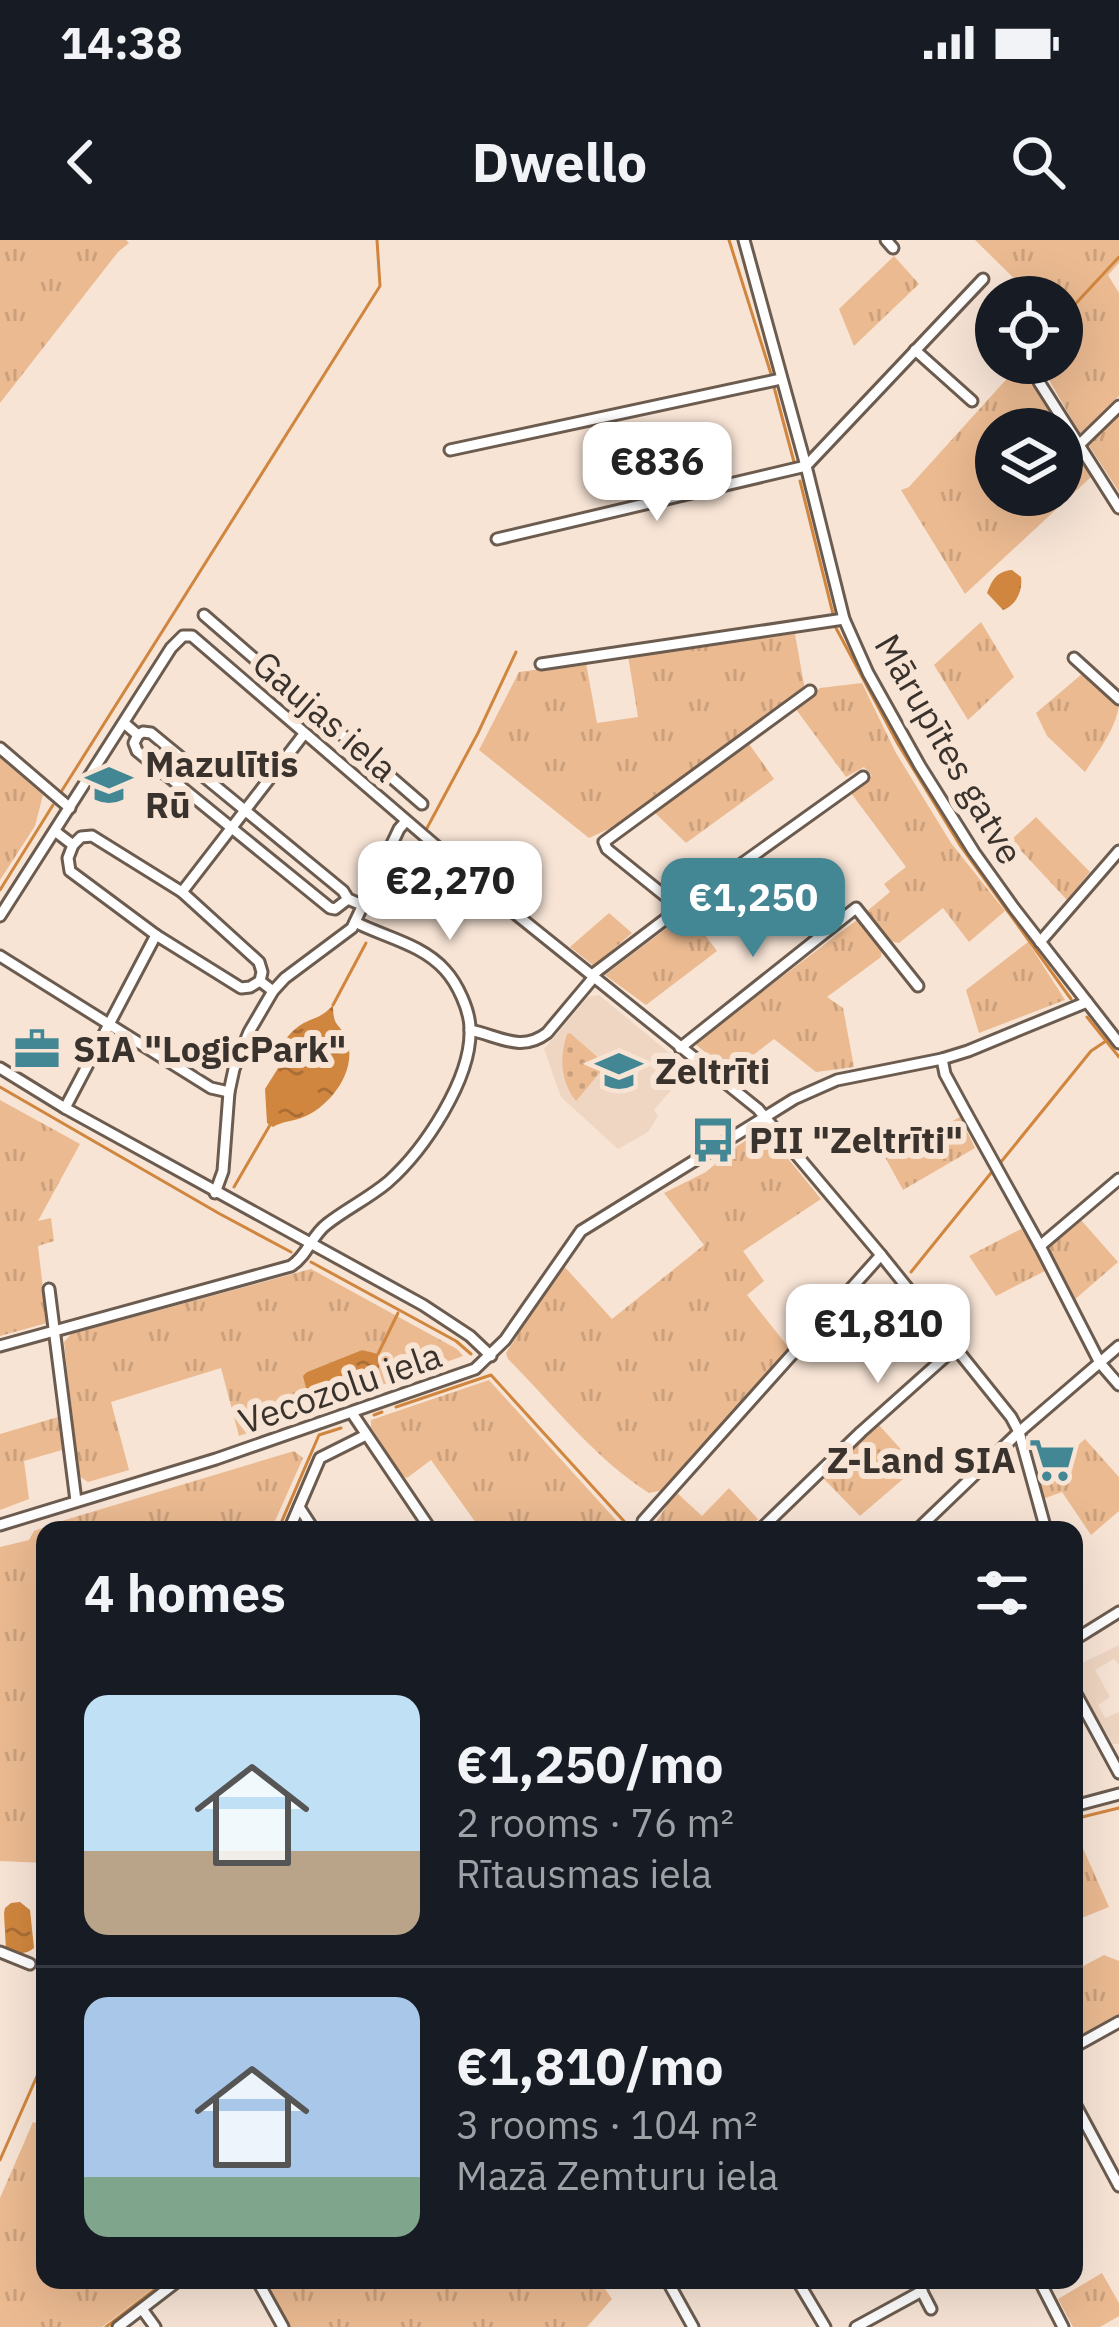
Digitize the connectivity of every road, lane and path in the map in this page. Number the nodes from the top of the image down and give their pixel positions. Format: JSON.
{"nodes":[{"id":1,"x":744,"y":240,"type":"edge"},
{"id":2,"x":975,"y":287,"type":"edge"},
{"id":3,"x":914,"y":350,"type":"junction"},
{"id":4,"x":781,"y":379,"type":"junction"},
{"id":5,"x":972,"y":401,"type":"dead end"},
{"id":6,"x":1119,"y":406,"type":"edge"},
{"id":7,"x":1083,"y":440,"type":"edge"},
{"id":8,"x":1083,"y":448,"type":"edge"},
{"id":9,"x":450,"y":450,"type":"dead end"},
{"id":10,"x":806,"y":466,"type":"junction"},
{"id":11,"x":1119,"y":508,"type":"edge"},
{"id":12,"x":497,"y":538,"type":"dead end"},
{"id":13,"x":204,"y":615,"type":"dead end"},
{"id":14,"x":844,"y":619,"type":"junction"},
{"id":15,"x":245,"y":650,"type":"junction"},
{"id":16,"x":1074,"y":658,"type":"dead end"},
{"id":17,"x":541,"y":664,"type":"dead end"},
{"id":18,"x":229,"y":669,"type":"junction"},
{"id":19,"x":810,"y":692,"type":"dead end"},
{"id":20,"x":1119,"y":699,"type":"edge"},
{"id":21,"x":124,"y":723,"type":"junction"},
{"id":22,"x":304,"y":734,"type":"junction"},
{"id":23,"x":138,"y":735,"type":"junction"},
{"id":24,"x":0,"y":748,"type":"edge"},
{"id":25,"x":370,"y":758,"type":"junction"},
{"id":26,"x":354,"y":777,"type":"junction"},
{"id":27,"x":863,"y":777,"type":"dead end"},
{"id":28,"x":422,"y":804,"type":"dead end"},
{"id":29,"x":70,"y":808,"type":"junction"},
{"id":30,"x":245,"y":809,"type":"junction"},
{"id":31,"x":406,"y":821,"type":"junction"},
{"id":32,"x":231,"y":826,"type":"junction"},
{"id":33,"x":56,"y":832,"type":"junction"},
{"id":34,"x":73,"y":844,"type":"junction"},
{"id":35,"x":1117,"y":858,"type":"edge"},
{"id":36,"x":182,"y":892,"type":"junction"},
{"id":37,"x":348,"y":898,"type":"junction"},
{"id":38,"x":362,"y":905,"type":"junction"},
{"id":39,"x":680,"y":908,"type":"junction"},
{"id":40,"x":0,"y":916,"type":"edge"},
{"id":41,"x":355,"y":922,"type":"junction"},
{"id":42,"x":156,"y":935,"type":"junction"},
{"id":43,"x":1040,"y":942,"type":"junction"},
{"id":44,"x":0,"y":956,"type":"edge"},
{"id":45,"x":593,"y":976,"type":"junction"},
{"id":46,"x":260,"y":981,"type":"junction"},
{"id":47,"x":918,"y":986,"type":"dead end"},
{"id":48,"x":273,"y":991,"type":"junction"},
{"id":49,"x":1087,"y":1002,"type":"junction"},
{"id":50,"x":109,"y":1023,"type":"junction"},
{"id":51,"x":470,"y":1030,"type":"junction"},
{"id":52,"x":1119,"y":1042,"type":"edge"},
{"id":53,"x":680,"y":1048,"type":"junction"},
{"id":54,"x":942,"y":1059,"type":"junction"},
{"id":55,"x":0,"y":1068,"type":"edge"},
{"id":56,"x":229,"y":1092,"type":"junction"},
{"id":57,"x":65,"y":1108,"type":"junction"},
{"id":58,"x":765,"y":1117,"type":"junction"},
{"id":59,"x":1119,"y":1178,"type":"edge"},
{"id":60,"x":215,"y":1192,"type":"junction"},
{"id":61,"x":310,"y":1243,"type":"junction"},
{"id":62,"x":1040,"y":1246,"type":"junction"},
{"id":63,"x":881,"y":1256,"type":"junction"},
{"id":64,"x":49,"y":1289,"type":"dead end"},
{"id":65,"x":54,"y":1330,"type":"junction"},
{"id":66,"x":0,"y":1346,"type":"edge"},
{"id":67,"x":1119,"y":1346,"type":"edge"},
{"id":68,"x":956,"y":1348,"type":"junction"},
{"id":69,"x":491,"y":1355,"type":"junction"},
{"id":70,"x":1100,"y":1363,"type":"junction"},
{"id":71,"x":1119,"y":1385,"type":"edge"},
{"id":72,"x":352,"y":1413,"type":"junction"},
{"id":73,"x":1019,"y":1432,"type":"junction"},
{"id":74,"x":366,"y":1435,"type":"junction"},
{"id":75,"x":76,"y":1501,"type":"junction"},
{"id":76,"x":299,"y":1507,"type":"junction"},
{"id":77,"x":293,"y":1521,"type":"edge"},
{"id":78,"x":308,"y":1521,"type":"edge"},
{"id":79,"x":425,"y":1521,"type":"edge"},
{"id":80,"x":650,"y":1521,"type":"edge"},
{"id":81,"x":769,"y":1521,"type":"edge"},
{"id":82,"x":926,"y":1521,"type":"edge"},
{"id":83,"x":1044,"y":1521,"type":"edge"},
{"id":84,"x":0,"y":1525,"type":"edge"},
{"id":85,"x":1119,"y":1612,"type":"edge"},
{"id":86,"x":1083,"y":1634,"type":"edge"},
{"id":87,"x":1083,"y":1707,"type":"edge"},
{"id":88,"x":1119,"y":1773,"type":"edge"},
{"id":89,"x":1119,"y":1794,"type":"edge"},
{"id":90,"x":1083,"y":1804,"type":"edge"},
{"id":91,"x":0,"y":1952,"type":"edge"},
{"id":92,"x":30,"y":1964,"type":"dead end"},
{"id":93,"x":1119,"y":2022,"type":"edge"},
{"id":94,"x":1083,"y":2042,"type":"edge"},
{"id":95,"x":1083,"y":2119,"type":"edge"},
{"id":96,"x":1119,"y":2186,"type":"edge"},
{"id":97,"x":167,"y":2289,"type":"edge"},
{"id":98,"x":261,"y":2289,"type":"edge"},
{"id":99,"x":674,"y":2289,"type":"edge"},
{"id":100,"x":802,"y":2289,"type":"edge"},
{"id":101,"x":913,"y":2289,"type":"edge"},
{"id":102,"x":921,"y":2289,"type":"edge"},
{"id":103,"x":1044,"y":2289,"type":"edge"},
{"id":104,"x":932,"y":2308,"type":"dead end"},
{"id":105,"x":142,"y":2309,"type":"junction"},
{"id":106,"x":118,"y":2327,"type":"edge"},
{"id":107,"x":154,"y":2327,"type":"edge"},
{"id":108,"x":283,"y":2327,"type":"edge"},
{"id":109,"x":693,"y":2327,"type":"edge"},
{"id":110,"x":825,"y":2327,"type":"edge"},
{"id":111,"x":856,"y":2327,"type":"edge"},
{"id":112,"x":1063,"y":2327,"type":"edge"}],
"edges":[{"from":1,"to":4,"type":"street","name":"Mārupītes gatve"},
{"from":2,"to":3,"type":"street"},
{"from":3,"to":5,"type":"street"},
{"from":3,"to":10,"type":"street"},
{"from":4,"to":9,"type":"street"},
{"from":4,"to":10,"type":"street","name":"Mārupītes gatve"},
{"from":6,"to":7,"type":"street"},
{"from":8,"to":11,"type":"street"},
{"from":10,"to":12,"type":"street"},
{"from":10,"to":14,"type":"street","name":"Mārupītes gatve"},
{"from":13,"to":15,"type":"street"},
{"from":14,"to":17,"type":"street"},
{"from":14,"to":43,"type":"street","name":"Mārupītes gatve"},
{"from":15,"to":18,"type":"street"},
{"from":15,"to":25,"type":"street"},
{"from":16,"to":20,"type":"street"},
{"from":18,"to":21,"type":"street","name":"Gaujas iela"},
{"from":18,"to":22,"type":"street","name":"Gaujas iela"},
{"from":19,"to":39,"type":"street"},
{"from":21,"to":23,"type":"street"},
{"from":21,"to":29,"type":"street"},
{"from":22,"to":26,"type":"street","name":"Gaujas iela"},
{"from":22,"to":30,"type":"street"},
{"from":23,"to":30,"type":"street"},
{"from":23,"to":32,"type":"street"},
{"from":24,"to":29,"type":"street"},
{"from":25,"to":26,"type":"street"},
{"from":25,"to":28,"type":"street"},
{"from":26,"to":31,"type":"street","name":"Gaujas iela"},
{"from":27,"to":39,"type":"street"},
{"from":29,"to":33,"type":"street"},
{"from":30,"to":32,"type":"street"},
{"from":30,"to":37,"type":"street"},
{"from":31,"to":38,"type":"street"},
{"from":31,"to":45,"type":"street","name":"Gaujas iela"},
{"from":32,"to":36,"type":"street"},
{"from":32,"to":37,"type":"street"},
{"from":33,"to":34,"type":"street"},
{"from":33,"to":40,"type":"street"},
{"from":34,"to":36,"type":"street"},
{"from":34,"to":42,"type":"street"},
{"from":35,"to":43,"type":"street"},
{"from":36,"to":46,"type":"street"},
{"from":37,"to":38,"type":"street"},
{"from":38,"to":41,"type":"street"},
{"from":39,"to":45,"type":"street"},
{"from":41,"to":48,"type":"street"},
{"from":41,"to":51,"type":"street"},
{"from":42,"to":46,"type":"street"},
{"from":42,"to":50,"type":"street"},
{"from":43,"to":49,"type":"street","name":"Mārupītes gatve"},
{"from":44,"to":50,"type":"street"},
{"from":45,"to":51,"type":"street"},
{"from":45,"to":53,"type":"street","name":"Gaujas iela"},
{"from":46,"to":48,"type":"street"},
{"from":47,"to":53,"type":"street"},
{"from":48,"to":56,"type":"street"},
{"from":49,"to":52,"type":"street","name":"Mārupītes gatve"},
{"from":49,"to":54,"type":"street","name":"Vecozolu iela"},
{"from":50,"to":56,"type":"street"},
{"from":50,"to":57,"type":"street"},
{"from":51,"to":61,"type":"street"},
{"from":53,"to":58,"type":"street","name":"Gaujas iela"},
{"from":54,"to":58,"type":"street","name":"Vecozolu iela"},
{"from":54,"to":62,"type":"street"},
{"from":55,"to":57,"type":"street"},
{"from":56,"to":60,"type":"street"},
{"from":57,"to":60,"type":"street"},
{"from":58,"to":63,"type":"street","name":"Gaujas iela"},
{"from":58,"to":69,"type":"street","name":"Vecozolu iela"},
{"from":59,"to":62,"type":"street"},
{"from":60,"to":61,"type":"street"},
{"from":61,"to":65,"type":"street"},
{"from":61,"to":69,"type":"street"},
{"from":62,"to":70,"type":"street"},
{"from":63,"to":68,"type":"street","name":"Gaujas iela"},
{"from":63,"to":80,"type":"street"},
{"from":64,"to":65,"type":"street"},
{"from":65,"to":66,"type":"street"},
{"from":65,"to":75,"type":"street"},
{"from":67,"to":70,"type":"street"},
{"from":68,"to":73,"type":"street","name":"Gaujas iela"},
{"from":68,"to":81,"type":"street"},
{"from":69,"to":72,"type":"street","name":"Vecozolu iela"},
{"from":70,"to":71,"type":"street"},
{"from":70,"to":73,"type":"street"},
{"from":72,"to":74,"type":"street"},
{"from":72,"to":75,"type":"street","name":"Vecozolu iela"},
{"from":73,"to":82,"type":"street"},
{"from":73,"to":83,"type":"street","name":"Gaujas iela"},
{"from":74,"to":76,"type":"street"},
{"from":74,"to":79,"type":"street"},
{"from":75,"to":84,"type":"street","name":"Vecozolu iela"},
{"from":76,"to":77,"type":"street"},
{"from":76,"to":78,"type":"street"},
{"from":85,"to":86,"type":"street"},
{"from":87,"to":88,"type":"street"},
{"from":89,"to":90,"type":"street"},
{"from":91,"to":92,"type":"street"},
{"from":93,"to":94,"type":"street"},
{"from":95,"to":96,"type":"street"},
{"from":97,"to":105,"type":"street"},
{"from":98,"to":108,"type":"street"},
{"from":99,"to":109,"type":"street"},
{"from":100,"to":110,"type":"street"},
{"from":101,"to":111,"type":"street"},
{"from":102,"to":104,"type":"street"},
{"from":103,"to":112,"type":"street"},
{"from":105,"to":106,"type":"street"},
{"from":105,"to":107,"type":"street"}]}
